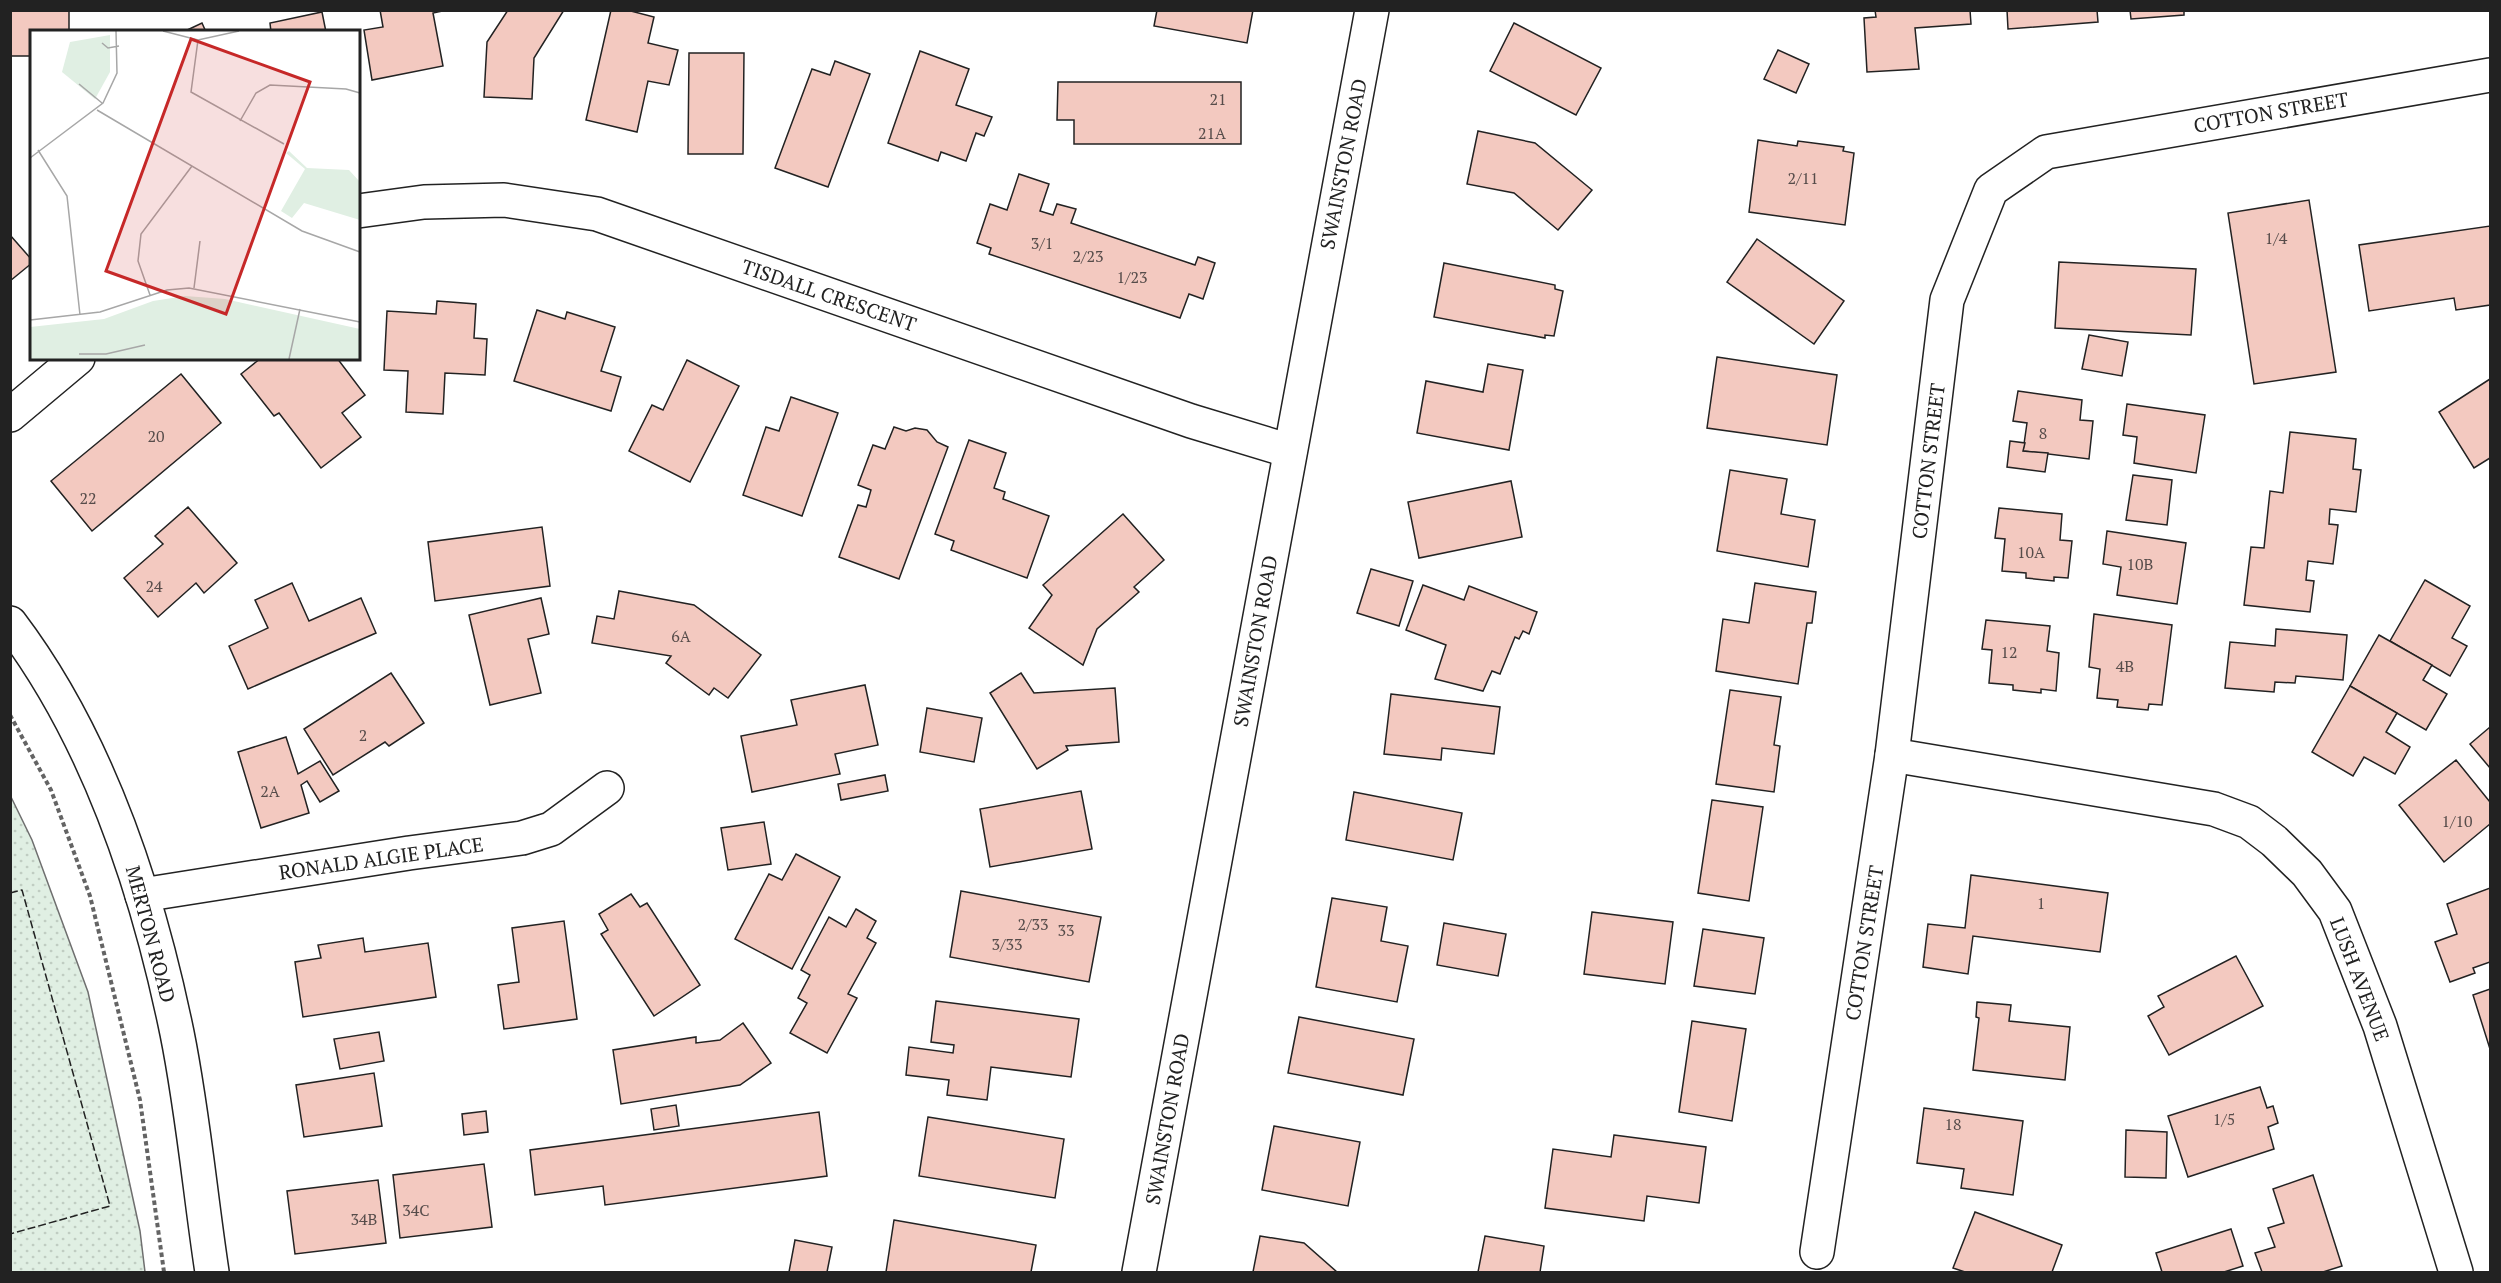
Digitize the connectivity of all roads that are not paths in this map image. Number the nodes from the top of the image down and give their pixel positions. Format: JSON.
{"nodes":[{"id":1,"x":1372,"y":10,"type":"edge"},
{"id":2,"x":2490,"y":75,"type":"edge"},
{"id":3,"x":360,"y":211,"type":"edge"},
{"id":4,"x":76,"y":360,"type":"edge"},
{"id":5,"x":10,"y":415,"type":"edge"},
{"id":6,"x":1290,"y":451,"type":"junction"},
{"id":7,"x":10,"y":622,"type":"edge"},
{"id":8,"x":1892,"y":755,"type":"junction"},
{"id":9,"x":607,"y":788,"type":"dead end"},
{"id":10,"x":142,"y":895,"type":"junction"},
{"id":11,"x":1817,"y":1252,"type":"dead end"},
{"id":12,"x":212,"y":1272,"type":"edge"},
{"id":13,"x":1139,"y":1272,"type":"edge"},
{"id":14,"x":2456,"y":1272,"type":"edge"}],
"edges":[{"from":1,"to":6,"type":"street","name":"SWAINSTON ROAD"},
{"from":2,"to":8,"type":"street","name":"COTTON STREET"},
{"from":3,"to":6,"type":"street","name":"TISDALL CRESCENT"},
{"from":4,"to":5,"type":"street"},
{"from":6,"to":13,"type":"street","name":"SWAINSTON ROAD"},
{"from":7,"to":10,"type":"street","name":"MERTON ROAD"},
{"from":8,"to":11,"type":"street","name":"COTTON STREET"},
{"from":8,"to":14,"type":"street","name":"LUSH AVENUE"},
{"from":9,"to":10,"type":"street","name":"RONALD ALGIE PLACE"},
{"from":10,"to":12,"type":"street","name":"MERTON ROAD"}]}
